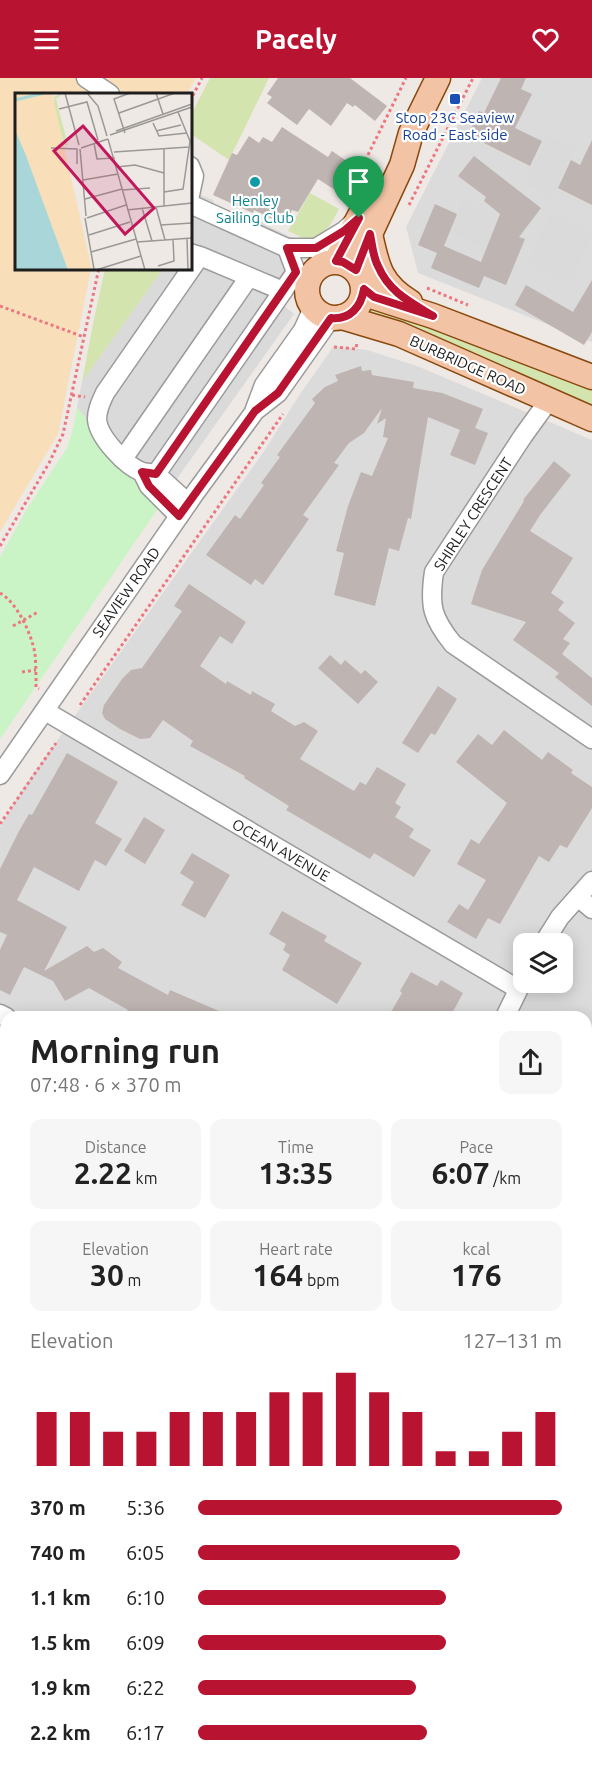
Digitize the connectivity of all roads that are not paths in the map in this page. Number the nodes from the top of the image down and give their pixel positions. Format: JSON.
{"nodes":[{"id":1,"x":86,"y":78,"type":"edge"},
{"id":2,"x":438,"y":78,"type":"edge"},
{"id":3,"x":108,"y":93,"type":"edge"},
{"id":4,"x":192,"y":171,"type":"edge"},
{"id":5,"x":192,"y":186,"type":"edge"},
{"id":6,"x":192,"y":205,"type":"edge"},
{"id":7,"x":365,"y":226,"type":"junction"},
{"id":8,"x":287,"y":248,"type":"junction"},
{"id":9,"x":195,"y":255,"type":"edge"},
{"id":10,"x":185,"y":270,"type":"edge"},
{"id":11,"x":352,"y":273,"type":"junction"},
{"id":12,"x":249,"y":277,"type":"junction"},
{"id":13,"x":283,"y":291,"type":"junction"},
{"id":14,"x":329,"y":314,"type":"junction"},
{"id":15,"x":433,"y":316,"type":"junction"},
{"id":16,"x":592,"y":376,"type":"edge"},
{"id":17,"x":549,"y":400,"type":"junction"},
{"id":18,"x":592,"y":418,"type":"edge"},
{"id":19,"x":123,"y":459,"type":"junction"},
{"id":20,"x":149,"y":473,"type":"junction"},
{"id":21,"x":184,"y":509,"type":"junction"},
{"id":22,"x":45,"y":711,"type":"junction"},
{"id":23,"x":592,"y":739,"type":"edge"},
{"id":24,"x":0,"y":775,"type":"edge"},
{"id":25,"x":592,"y":881,"type":"edge"},
{"id":26,"x":578,"y":897,"type":"junction"},
{"id":27,"x":592,"y":909,"type":"edge"},
{"id":28,"x":550,"y":933,"type":"edge"},
{"id":29,"x":513,"y":979,"type":"edge"},
{"id":30,"x":517,"y":993,"type":"edge"},
{"id":31,"x":508,"y":1011,"type":"edge"}],
"edges":[{"from":1,"to":3,"type":"street"},
{"from":2,"to":7,"type":"main road"},
{"from":4,"to":5,"type":"street"},
{"from":6,"to":8,"type":"street"},
{"from":7,"to":8,"type":"street"},
{"from":7,"to":11,"type":"main road"},
{"from":7,"to":15,"type":"main road"},
{"from":8,"to":13,"type":"street"},
{"from":9,"to":12,"type":"street"},
{"from":10,"to":19,"type":"street"},
{"from":11,"to":14,"type":"main road"},
{"from":11,"to":14,"type":"main road"},
{"from":11,"to":15,"type":"main road","name":"BURBRIDGE ROAD"},
{"from":12,"to":13,"type":"street"},
{"from":12,"to":19,"type":"street"},
{"from":13,"to":20,"type":"street"},
{"from":14,"to":17,"type":"main road","name":"BURBRIDGE ROAD"},
{"from":14,"to":21,"type":"street","name":"SEAVIEW ROAD"},
{"from":15,"to":16,"type":"main road","name":"BURBRIDGE ROAD"},
{"from":17,"to":18,"type":"main road","name":"BURBRIDGE ROAD"},
{"from":17,"to":23,"type":"street","name":"SHIRLEY CRESCENT"},
{"from":19,"to":20,"type":"street"},
{"from":20,"to":21,"type":"street"},
{"from":21,"to":22,"type":"street","name":"SEAVIEW ROAD"},
{"from":22,"to":24,"type":"street","name":"SEAVIEW ROAD"},
{"from":22,"to":29,"type":"street","name":"OCEAN AVENUE"},
{"from":25,"to":26,"type":"street"},
{"from":26,"to":27,"type":"street"},
{"from":26,"to":28,"type":"street"},
{"from":30,"to":31,"type":"street"}]}
